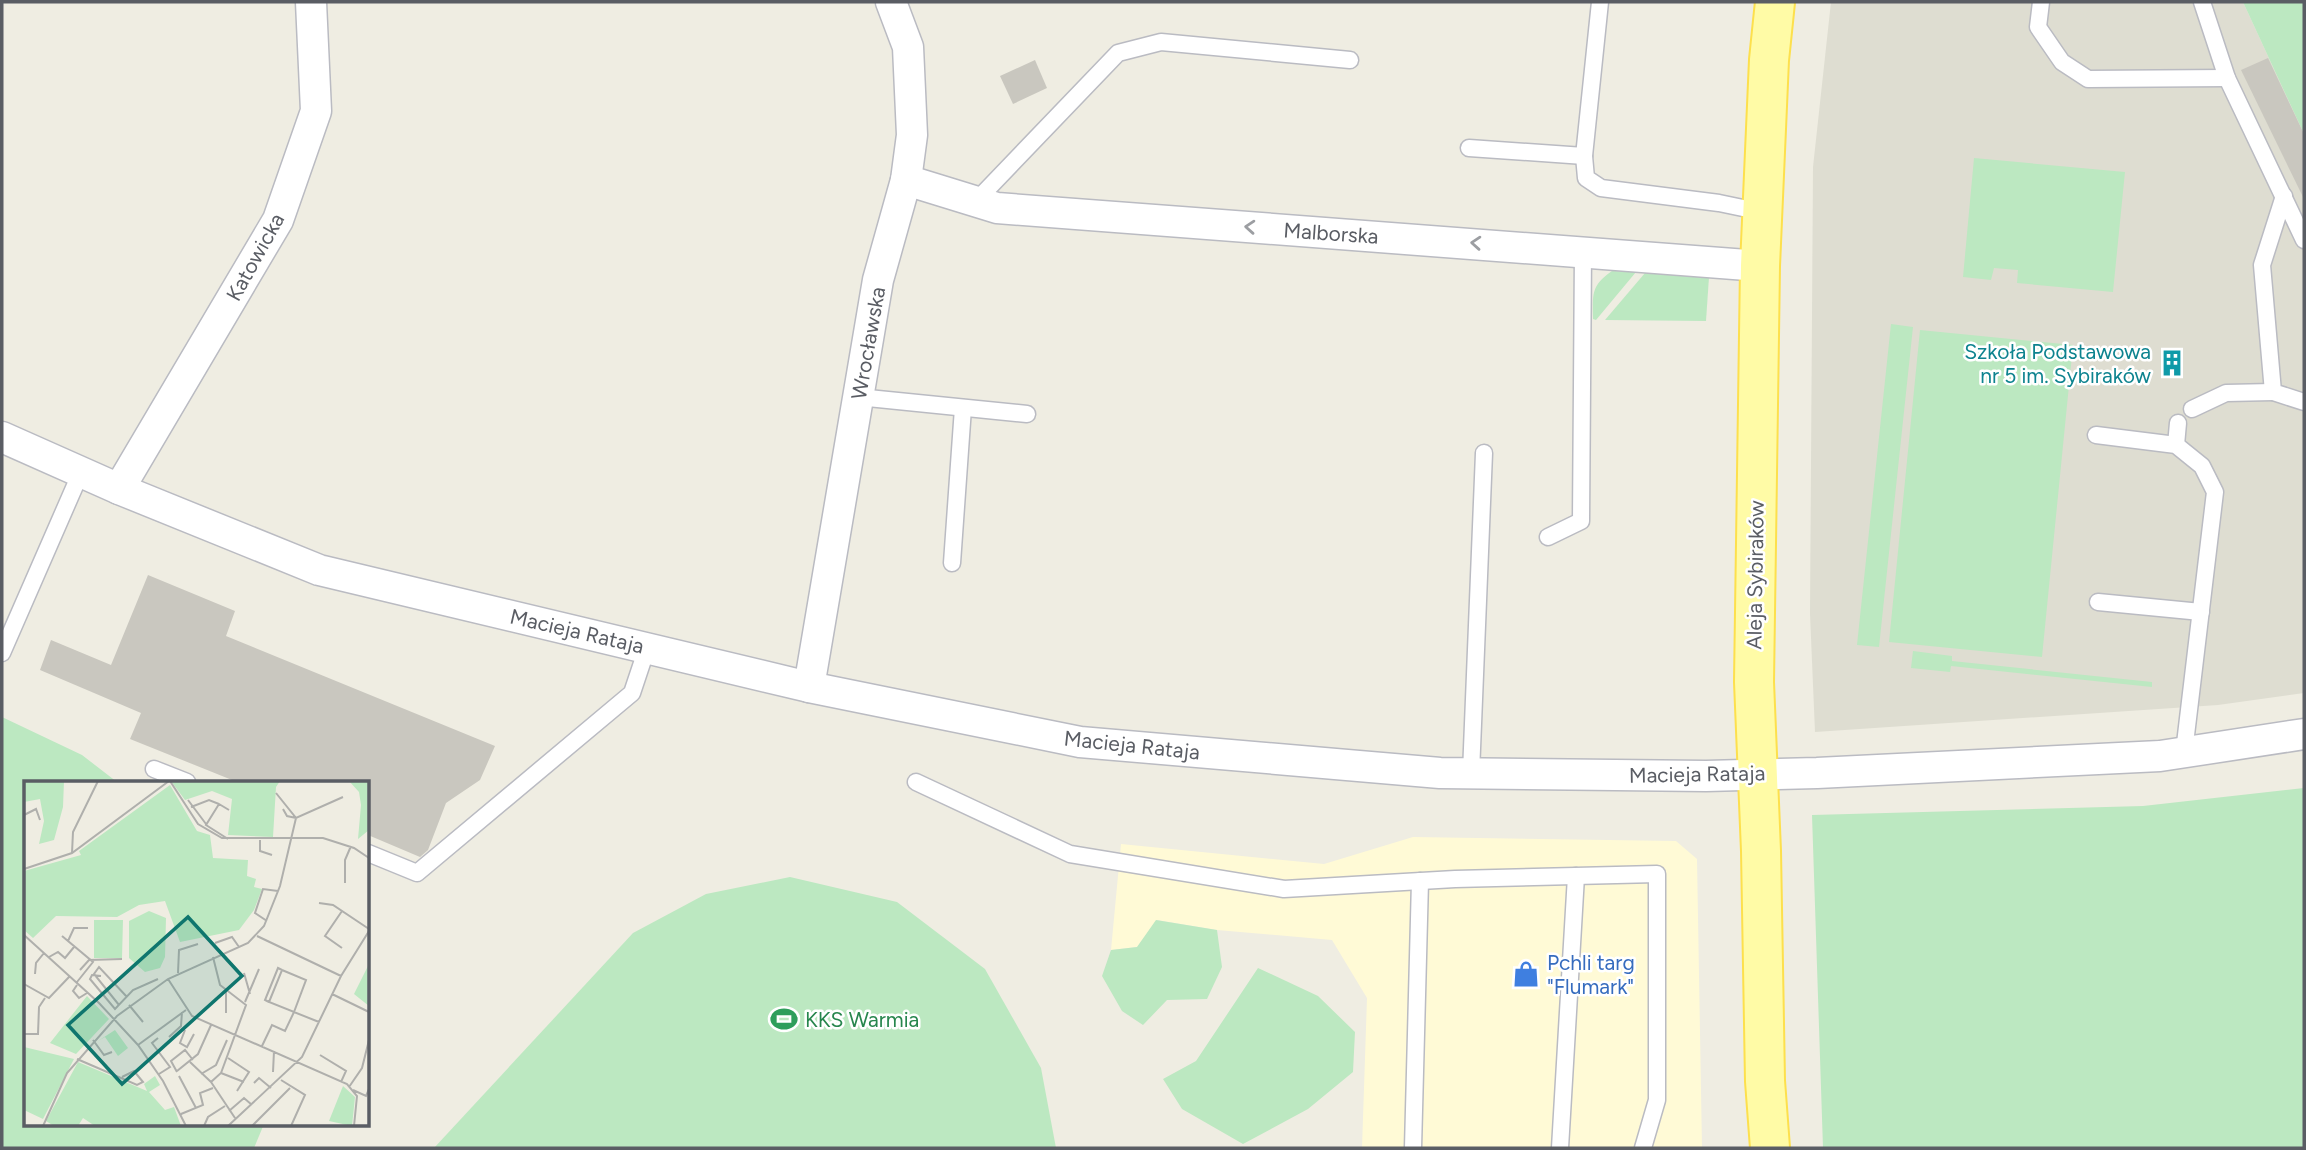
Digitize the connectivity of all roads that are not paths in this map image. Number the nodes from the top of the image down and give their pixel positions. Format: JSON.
{"nodes":[{"id":1,"x":311,"y":2,"type":"edge"},
{"id":2,"x":891,"y":2,"type":"edge"},
{"id":3,"x":1600,"y":2,"type":"edge"},
{"id":4,"x":1775,"y":2,"type":"edge"},
{"id":5,"x":2041,"y":2,"type":"edge"},
{"id":6,"x":2202,"y":2,"type":"edge"},
{"id":7,"x":1350,"y":60,"type":"dead end"},
{"id":8,"x":2227,"y":78,"type":"junction"},
{"id":9,"x":1469,"y":148,"type":"dead end"},
{"id":10,"x":1584,"y":156,"type":"junction"},
{"id":11,"x":906,"y":180,"type":"junction"},
{"id":12,"x":2284,"y":196,"type":"junction"},
{"id":13,"x":987,"y":205,"type":"junction"},
{"id":14,"x":1762,"y":212,"type":"junction"},
{"id":15,"x":2304,"y":240,"type":"edge"},
{"id":16,"x":1583,"y":251,"type":"junction"},
{"id":17,"x":1760,"y":266,"type":"junction"},
{"id":18,"x":2273,"y":392,"type":"junction"},
{"id":19,"x":858,"y":397,"type":"junction"},
{"id":20,"x":2304,"y":402,"type":"edge"},
{"id":21,"x":963,"y":408,"type":"junction"},
{"id":22,"x":2192,"y":409,"type":"dead end"},
{"id":23,"x":1027,"y":414,"type":"dead end"},
{"id":24,"x":2178,"y":423,"type":"dead end"},
{"id":25,"x":2096,"y":435,"type":"dead end"},
{"id":26,"x":2,"y":437,"type":"edge"},
{"id":27,"x":2176,"y":445,"type":"junction"},
{"id":28,"x":1484,"y":453,"type":"dead end"},
{"id":29,"x":81,"y":472,"type":"junction"},
{"id":30,"x":120,"y":489,"type":"junction"},
{"id":31,"x":1548,"y":537,"type":"dead end"},
{"id":32,"x":952,"y":563,"type":"dead end"},
{"id":33,"x":2098,"y":603,"type":"dead end"},
{"id":34,"x":2200,"y":612,"type":"junction"},
{"id":35,"x":647,"y":648,"type":"junction"},
{"id":36,"x":2,"y":653,"type":"edge"},
{"id":37,"x":809,"y":687,"type":"junction"},
{"id":38,"x":2304,"y":734,"type":"edge"},
{"id":39,"x":2184,"y":752,"type":"junction"},
{"id":40,"x":154,"y":769,"type":"dead end"},
{"id":41,"x":1471,"y":773,"type":"junction"},
{"id":42,"x":1756,"y":773,"type":"junction"},
{"id":43,"x":184,"y":781,"type":"edge"},
{"id":44,"x":916,"y":782,"type":"dead end"},
{"id":45,"x":369,"y":853,"type":"edge"},
{"id":46,"x":1576,"y":876,"type":"junction"},
{"id":47,"x":1420,"y":881,"type":"junction"},
{"id":48,"x":1413,"y":1148,"type":"edge"},
{"id":49,"x":1560,"y":1148,"type":"edge"},
{"id":50,"x":1643,"y":1148,"type":"edge"},
{"id":51,"x":1770,"y":1148,"type":"edge"}],
"edges":[{"from":1,"to":30,"type":"street","name":"Katowicka"},
{"from":2,"to":11,"type":"street","name":"Wrocławska"},
{"from":3,"to":10,"type":"lane"},
{"from":4,"to":14,"type":"main road","name":"Aleja Sybiraków"},
{"from":5,"to":8,"type":"lane"},
{"from":6,"to":8,"type":"lane"},
{"from":7,"to":13,"type":"lane"},
{"from":8,"to":12,"type":"lane"},
{"from":9,"to":10,"type":"lane"},
{"from":10,"to":14,"type":"lane"},
{"from":11,"to":13,"type":"street","name":"Malborska"},
{"from":11,"to":19,"type":"street","name":"Wrocławska"},
{"from":12,"to":15,"type":"lane"},
{"from":12,"to":18,"type":"lane"},
{"from":16,"to":13,"type":"street","name":"Malborska","one_way":true},
{"from":14,"to":17,"type":"main road","name":"Aleja Sybiraków"},
{"from":16,"to":17,"type":"street","name":"Malborska"},
{"from":16,"to":31,"type":"lane"},
{"from":17,"to":42,"type":"main road","name":"Aleja Sybiraków"},
{"from":18,"to":20,"type":"lane"},
{"from":18,"to":22,"type":"lane"},
{"from":19,"to":21,"type":"lane"},
{"from":19,"to":37,"type":"street","name":"Wrocławska"},
{"from":21,"to":23,"type":"lane"},
{"from":21,"to":32,"type":"lane"},
{"from":24,"to":27,"type":"lane"},
{"from":25,"to":27,"type":"lane"},
{"from":26,"to":29,"type":"street","name":"Macieja Rataja"},
{"from":27,"to":34,"type":"lane"},
{"from":28,"to":41,"type":"lane"},
{"from":29,"to":30,"type":"street","name":"Macieja Rataja"},
{"from":29,"to":36,"type":"lane"},
{"from":30,"to":35,"type":"street","name":"Macieja Rataja"},
{"from":33,"to":34,"type":"lane"},
{"from":34,"to":39,"type":"lane"},
{"from":35,"to":37,"type":"street","name":"Macieja Rataja"},
{"from":35,"to":45,"type":"lane"},
{"from":37,"to":41,"type":"street","name":"Macieja Rataja"},
{"from":38,"to":39,"type":"street","name":"Macieja Rataja"},
{"from":39,"to":42,"type":"street","name":"Macieja Rataja"},
{"from":40,"to":43,"type":"lane"},
{"from":41,"to":42,"type":"street","name":"Macieja Rataja"},
{"from":42,"to":51,"type":"main road","name":"Aleja Sybiraków"},
{"from":44,"to":47,"type":"lane"},
{"from":46,"to":47,"type":"lane"},
{"from":46,"to":49,"type":"lane"},
{"from":46,"to":50,"type":"lane"},
{"from":47,"to":48,"type":"lane"}]}
